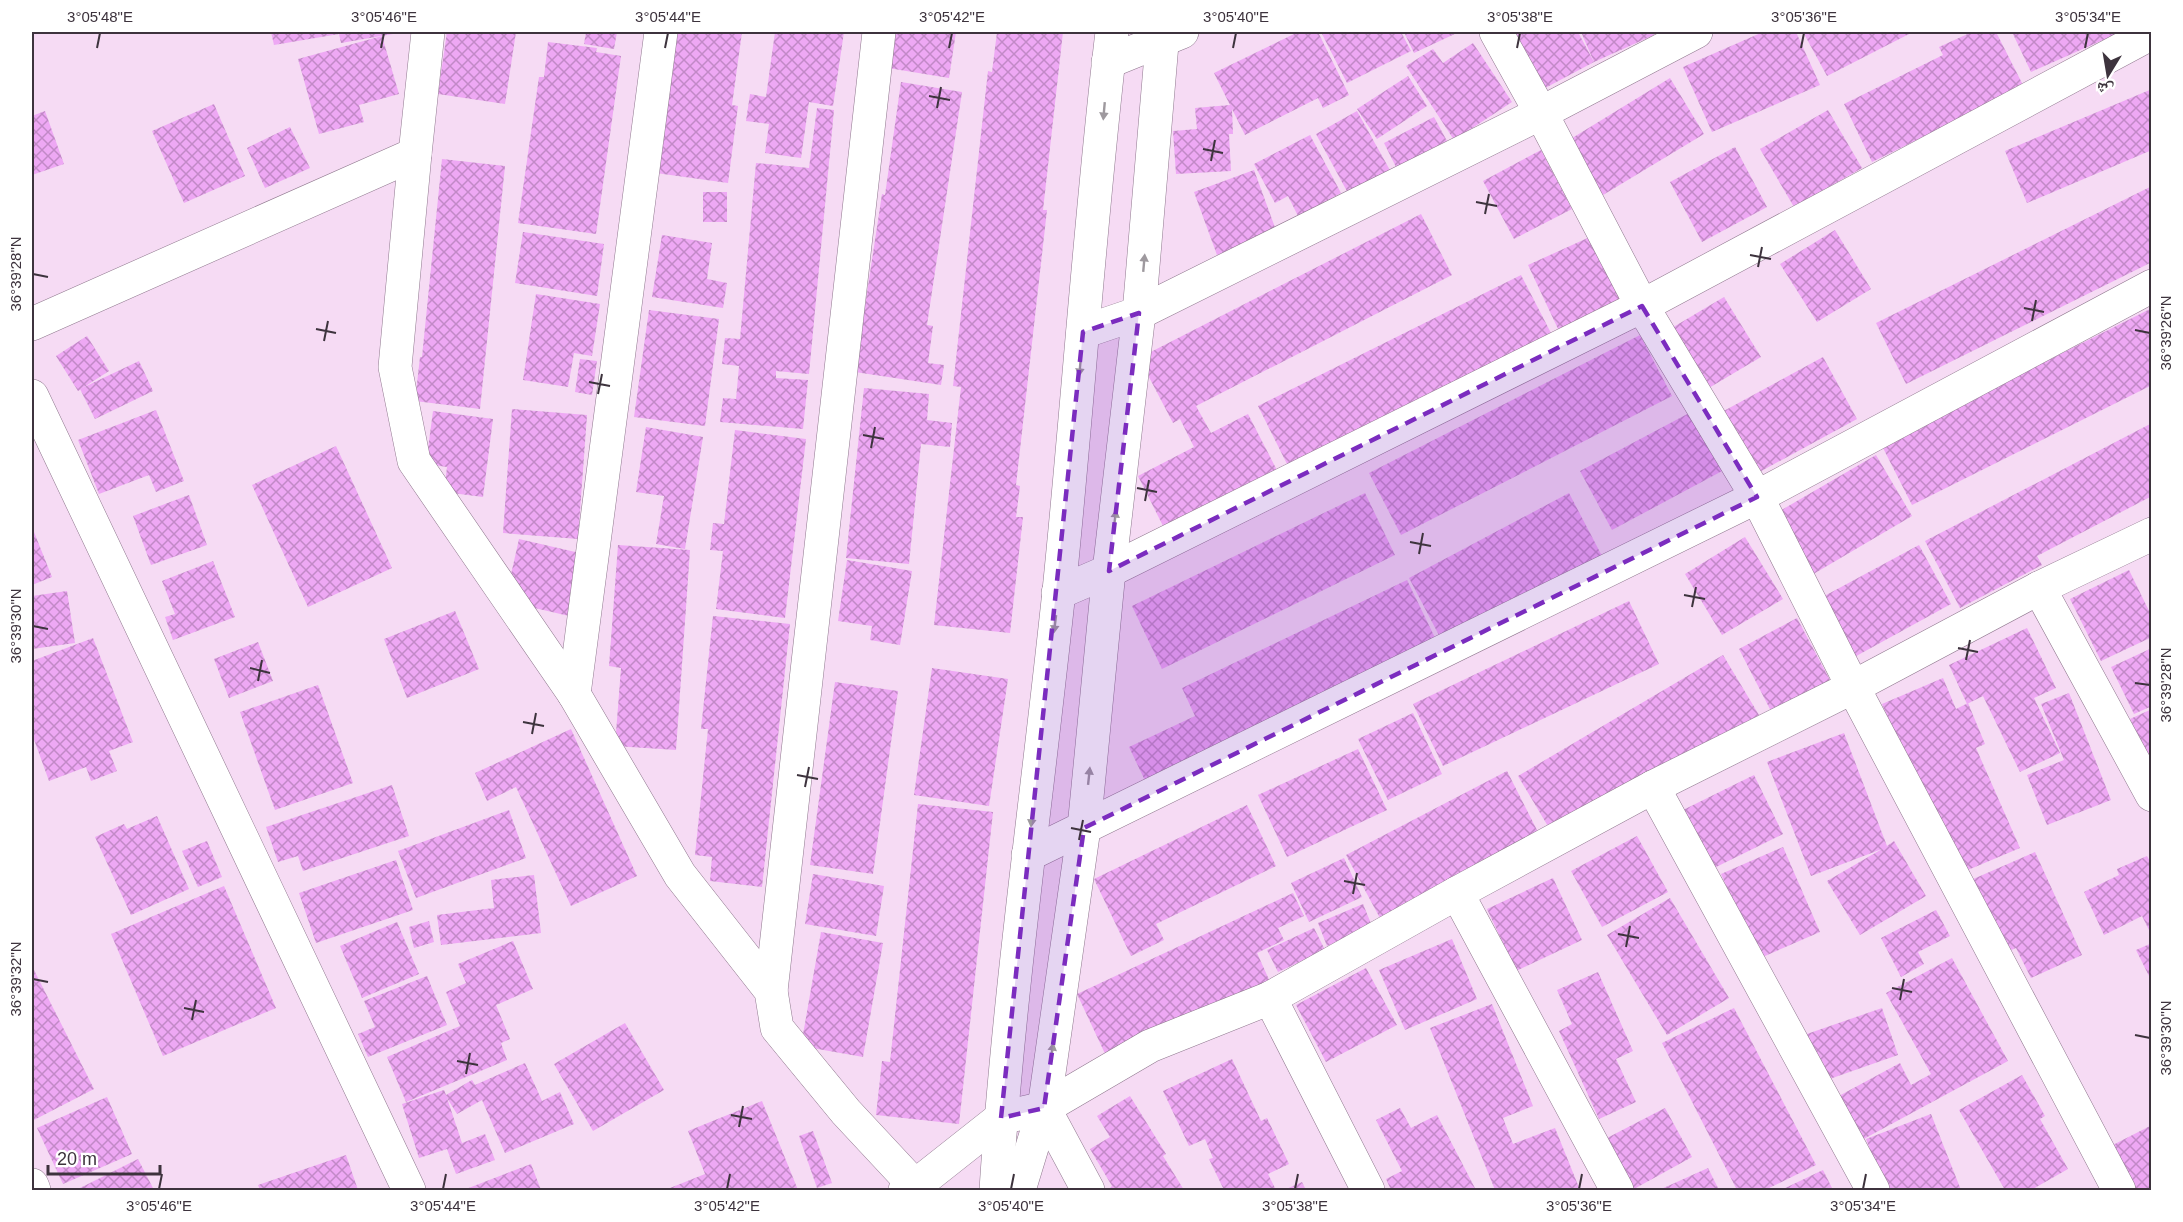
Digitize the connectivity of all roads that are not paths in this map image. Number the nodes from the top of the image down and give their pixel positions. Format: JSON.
{"nodes":[{"id":1,"x":428,"y":32,"type":"edge"},
{"id":2,"x":661,"y":32,"type":"edge"},
{"id":3,"x":879,"y":32,"type":"edge"},
{"id":4,"x":1496,"y":32,"type":"edge"},
{"id":5,"x":1696,"y":32,"type":"edge"},
{"id":6,"x":2151,"y":33,"type":"edge"},
{"id":7,"x":1169,"y":34,"type":"edge"},
{"id":8,"x":1110,"y":47,"type":"edge"},
{"id":9,"x":1541,"y":113,"type":"junction"},
{"id":10,"x":415,"y":154,"type":"junction"},
{"id":11,"x":2151,"y":286,"type":"edge"},
{"id":12,"x":1642,"y":306,"type":"junction"},
{"id":13,"x":1139,"y":313,"type":"junction"},
{"id":14,"x":32,"y":324,"type":"edge"},
{"id":15,"x":1083,"y":332,"type":"junction"},
{"id":16,"x":32,"y":396,"type":"edge"},
{"id":17,"x":1757,"y":497,"type":"junction"},
{"id":18,"x":2151,"y":534,"type":"edge"},
{"id":19,"x":1109,"y":571,"type":"junction"},
{"id":20,"x":2039,"y":588,"type":"junction"},
{"id":21,"x":1058,"y":593,"type":"junction"},
{"id":22,"x":1853,"y":687,"type":"junction"},
{"id":23,"x":574,"y":694,"type":"junction"},
{"id":24,"x":1653,"y":787,"type":"junction"},
{"id":25,"x":2151,"y":795,"type":"edge"},
{"id":26,"x":1084,"y":828,"type":"junction"},
{"id":27,"x":1028,"y":855,"type":"junction"},
{"id":28,"x":1456,"y":893,"type":"junction"},
{"id":29,"x":771,"y":991,"type":"junction"},
{"id":30,"x":1270,"y":998,"type":"junction"},
{"id":31,"x":1044,"y":1108,"type":"junction"},
{"id":32,"x":1001,"y":1118,"type":"junction"},
{"id":33,"x":32,"y":1185,"type":"edge"},
{"id":34,"x":910,"y":1188,"type":"edge"},
{"id":35,"x":34,"y":1191,"type":"edge"},
{"id":36,"x":409,"y":1191,"type":"edge"},
{"id":37,"x":996,"y":1191,"type":"edge"},
{"id":38,"x":1019,"y":1191,"type":"edge"},
{"id":39,"x":1088,"y":1191,"type":"edge"},
{"id":40,"x":1368,"y":1191,"type":"edge"},
{"id":41,"x":1617,"y":1191,"type":"edge"},
{"id":42,"x":1873,"y":1191,"type":"edge"},
{"id":43,"x":2119,"y":1191,"type":"edge"}],
"edges":[{"from":1,"to":10,"type":"street"},
{"from":2,"to":23,"type":"street"},
{"from":3,"to":29,"type":"street"},
{"from":4,"to":9,"type":"street"},
{"from":5,"to":9,"type":"street"},
{"from":6,"to":12,"type":"street"},
{"from":7,"to":8,"type":"street"},
{"from":13,"to":7,"type":"street","one_way":true},
{"from":8,"to":15,"type":"street","one_way":true},
{"from":9,"to":12,"type":"street"},
{"from":9,"to":13,"type":"street"},
{"from":10,"to":14,"type":"street"},
{"from":10,"to":23,"type":"street"},
{"from":11,"to":17,"type":"street"},
{"from":12,"to":17,"type":"street"},
{"from":12,"to":19,"type":"street"},
{"from":13,"to":15,"type":"street"},
{"from":19,"to":13,"type":"street","one_way":true},
{"from":15,"to":21,"type":"street","one_way":true},
{"from":16,"to":36,"type":"street"},
{"from":17,"to":22,"type":"street"},
{"from":17,"to":26,"type":"street"},
{"from":18,"to":20,"type":"street"},
{"from":19,"to":21,"type":"street"},
{"from":26,"to":19,"type":"street","one_way":true},
{"from":20,"to":22,"type":"street"},
{"from":20,"to":25,"type":"street"},
{"from":21,"to":27,"type":"street","one_way":true},
{"from":22,"to":24,"type":"street"},
{"from":22,"to":43,"type":"street"},
{"from":23,"to":29,"type":"street"},
{"from":24,"to":28,"type":"street"},
{"from":24,"to":42,"type":"street"},
{"from":26,"to":27,"type":"street"},
{"from":31,"to":26,"type":"street","one_way":true},
{"from":27,"to":32,"type":"street"},
{"from":28,"to":30,"type":"street"},
{"from":28,"to":41,"type":"street"},
{"from":29,"to":34,"type":"street"},
{"from":30,"to":31,"type":"street"},
{"from":30,"to":40,"type":"street"},
{"from":31,"to":32,"type":"street"},
{"from":31,"to":38,"type":"street"},
{"from":31,"to":39,"type":"street"},
{"from":32,"to":34,"type":"street"},
{"from":32,"to":37,"type":"street"},
{"from":33,"to":35,"type":"street"}]}
